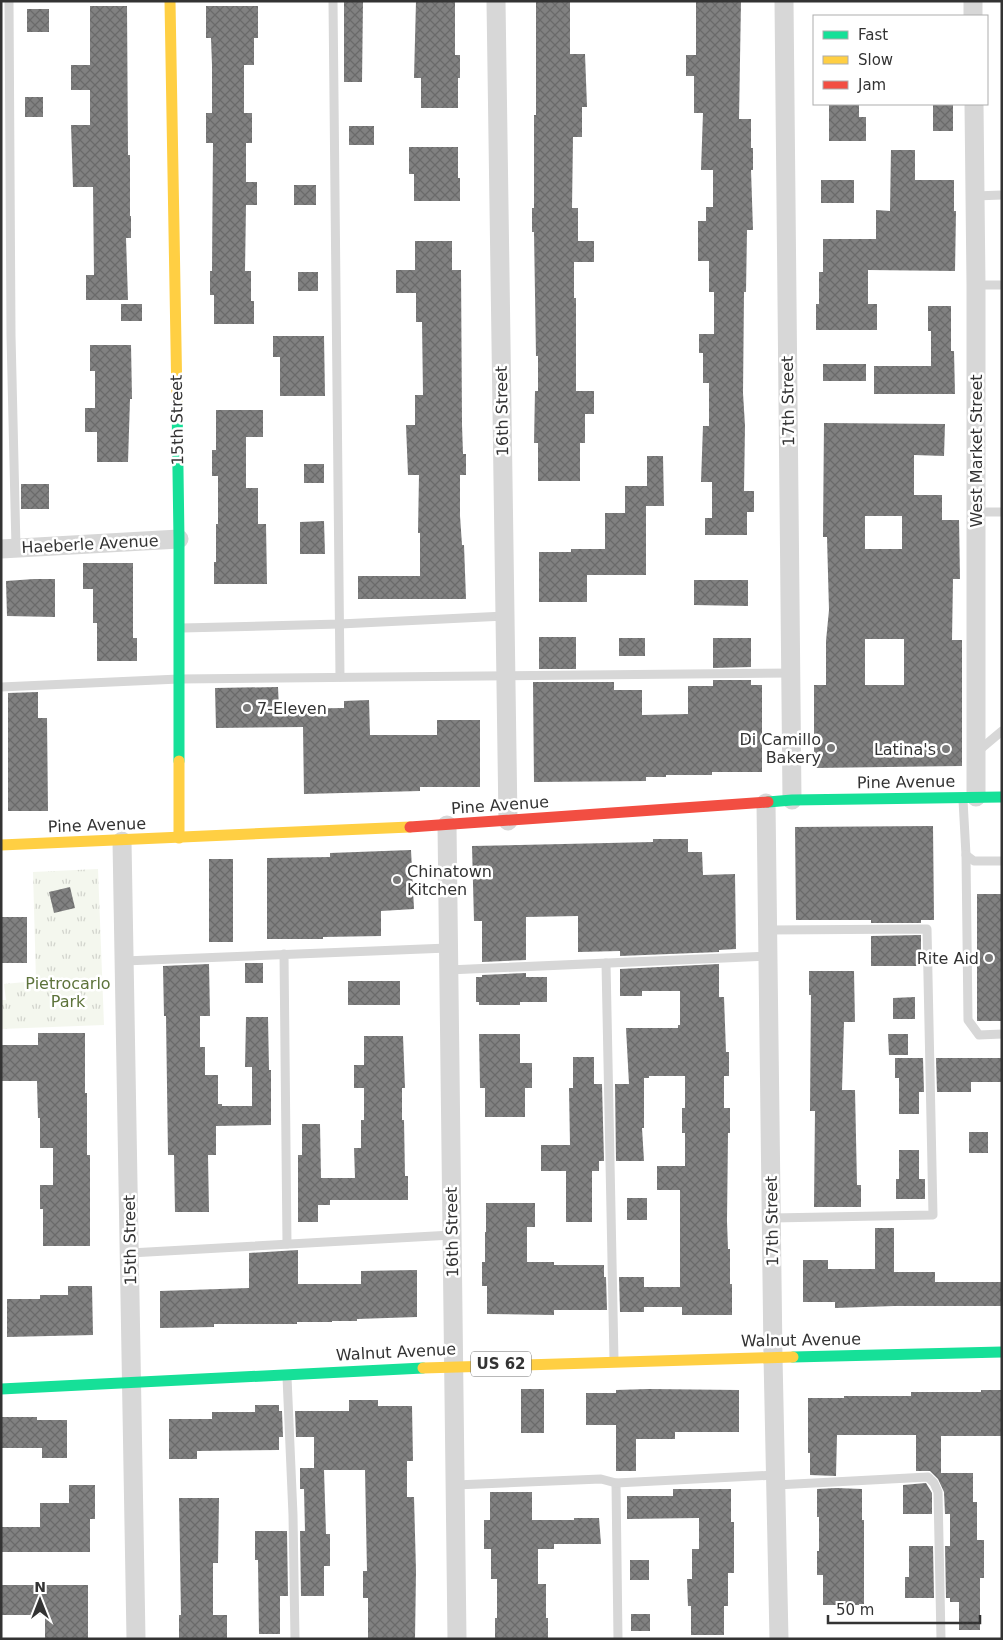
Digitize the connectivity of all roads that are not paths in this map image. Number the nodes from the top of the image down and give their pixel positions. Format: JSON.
{"nodes":[{"id":1,"x":9,"y":1,"type":"edge"},
{"id":2,"x":170,"y":1,"type":"edge"},
{"id":3,"x":332,"y":1,"type":"edge"},
{"id":4,"x":496,"y":1,"type":"edge"},
{"id":5,"x":784,"y":1,"type":"edge"},
{"id":6,"x":973,"y":1,"type":"edge"},
{"id":7,"x":973,"y":15,"type":"edge"},
{"id":8,"x":974,"y":105,"type":"edge"},
{"id":9,"x":1002,"y":195,"type":"edge"},
{"id":10,"x":975,"y":196,"type":"junction"},
{"id":11,"x":976,"y":285,"type":"junction"},
{"id":12,"x":1002,"y":285,"type":"edge"},
{"id":13,"x":976,"y":512,"type":"junction"},
{"id":14,"x":1002,"y":512,"type":"edge"},
{"id":15,"x":179,"y":539,"type":"junction"},
{"id":16,"x":9,"y":549,"type":"edge"},
{"id":17,"x":505,"y":616,"type":"junction"},
{"id":18,"x":340,"y":624,"type":"junction"},
{"id":19,"x":179,"y":628,"type":"junction"},
{"id":20,"x":791,"y":673,"type":"junction"},
{"id":21,"x":506,"y":675,"type":"junction"},
{"id":22,"x":340,"y":677,"type":"junction"},
{"id":23,"x":179,"y":678,"type":"junction"},
{"id":24,"x":1,"y":687,"type":"edge"},
{"id":25,"x":1002,"y":732,"type":"edge"},
{"id":26,"x":977,"y":752,"type":"junction"},
{"id":27,"x":969,"y":797,"type":"junction"},
{"id":28,"x":1002,"y":797,"type":"edge"},
{"id":29,"x":792,"y":800,"type":"junction"},
{"id":30,"x":766,"y":803,"type":"junction"},
{"id":31,"x":508,"y":820,"type":"junction"},
{"id":32,"x":447,"y":825,"type":"junction"},
{"id":33,"x":179,"y":838,"type":"junction"},
{"id":34,"x":122,"y":840,"type":"junction"},
{"id":35,"x":1,"y":845,"type":"edge"},
{"id":36,"x":966,"y":856,"type":"junction"},
{"id":37,"x":1002,"y":861,"type":"edge"},
{"id":38,"x":768,"y":930,"type":"junction"},
{"id":39,"x":448,"y":948,"type":"junction"},
{"id":40,"x":284,"y":954,"type":"junction"},
{"id":41,"x":768,"y":956,"type":"junction"},
{"id":42,"x":124,"y":961,"type":"junction"},
{"id":43,"x":606,"y":963,"type":"junction"},
{"id":44,"x":448,"y":970,"type":"junction"},
{"id":45,"x":1002,"y":1034,"type":"edge"},
{"id":46,"x":772,"y":1218,"type":"junction"},
{"id":47,"x":452,"y":1235,"type":"junction"},
{"id":48,"x":287,"y":1244,"type":"junction"},
{"id":49,"x":130,"y":1253,"type":"junction"},
{"id":50,"x":1002,"y":1352,"type":"edge"},
{"id":51,"x":773,"y":1357,"type":"junction"},
{"id":52,"x":614,"y":1362,"type":"junction"},
{"id":53,"x":453,"y":1366,"type":"junction"},
{"id":54,"x":287,"y":1374,"type":"junction"},
{"id":55,"x":133,"y":1382,"type":"junction"},
{"id":56,"x":1,"y":1389,"type":"edge"},
{"id":57,"x":776,"y":1480,"type":"junction"},
{"id":58,"x":616,"y":1484,"type":"junction"},
{"id":59,"x":455,"y":1485,"type":"junction"},
{"id":60,"x":136,"y":1639,"type":"edge"},
{"id":61,"x":294,"y":1639,"type":"edge"},
{"id":62,"x":457,"y":1639,"type":"edge"},
{"id":63,"x":618,"y":1639,"type":"edge"},
{"id":64,"x":779,"y":1639,"type":"edge"},
{"id":65,"x":941,"y":1639,"type":"edge"}],
"edges":[{"from":1,"to":16,"type":"lane"},
{"from":2,"to":15,"type":"main road","name":"15th Street"},
{"from":3,"to":18,"type":"lane"},
{"from":4,"to":17,"type":"street","name":"16th Street"},
{"from":5,"to":20,"type":"street","name":"17th Street"},
{"from":6,"to":7,"type":"street"},
{"from":8,"to":10,"type":"street","name":"West Market Street"},
{"from":9,"to":10,"type":"lane"},
{"from":10,"to":11,"type":"street","name":"West Market Street"},
{"from":11,"to":12,"type":"lane"},
{"from":11,"to":13,"type":"street","name":"West Market Street"},
{"from":13,"to":14,"type":"lane"},
{"from":13,"to":26,"type":"street","name":"West Market Street"},
{"from":15,"to":16,"type":"street","name":"Haeberle Avenue"},
{"from":15,"to":19,"type":"main road","name":"15th Street"},
{"from":17,"to":18,"type":"lane"},
{"from":17,"to":21,"type":"street","name":"16th Street"},
{"from":18,"to":19,"type":"lane"},
{"from":18,"to":22,"type":"lane"},
{"from":19,"to":23,"type":"main road","name":"15th Street"},
{"from":20,"to":21,"type":"lane"},
{"from":20,"to":29,"type":"street","name":"17th Street"},
{"from":21,"to":22,"type":"lane"},
{"from":21,"to":31,"type":"street","name":"16th Street"},
{"from":22,"to":23,"type":"lane"},
{"from":23,"to":24,"type":"lane"},
{"from":23,"to":33,"type":"main road","name":"15th Street"},
{"from":25,"to":26,"type":"lane"},
{"from":26,"to":27,"type":"street","name":"West Market Street"},
{"from":27,"to":28,"type":"main road","name":"Pine Avenue"},
{"from":27,"to":29,"type":"main road","name":"Pine Avenue"},
{"from":27,"to":36,"type":"lane"},
{"from":29,"to":30,"type":"main road","name":"Pine Avenue"},
{"from":30,"to":31,"type":"main road","name":"Pine Avenue"},
{"from":30,"to":38,"type":"street","name":"17th Street"},
{"from":31,"to":32,"type":"main road","name":"Pine Avenue"},
{"from":32,"to":33,"type":"main road","name":"Pine Avenue"},
{"from":32,"to":39,"type":"street","name":"16th Street"},
{"from":33,"to":34,"type":"main road","name":"Pine Avenue"},
{"from":34,"to":35,"type":"main road","name":"Pine Avenue"},
{"from":34,"to":42,"type":"street","name":"15th Street"},
{"from":36,"to":37,"type":"lane"},
{"from":36,"to":45,"type":"lane"},
{"from":38,"to":41,"type":"street","name":"17th Street"},
{"from":38,"to":46,"type":"lane"},
{"from":39,"to":40,"type":"lane"},
{"from":39,"to":44,"type":"street","name":"16th Street"},
{"from":40,"to":42,"type":"lane"},
{"from":40,"to":48,"type":"lane"},
{"from":41,"to":43,"type":"lane"},
{"from":41,"to":46,"type":"street","name":"17th Street"},
{"from":42,"to":49,"type":"street","name":"15th Street"},
{"from":43,"to":44,"type":"lane"},
{"from":43,"to":52,"type":"lane"},
{"from":44,"to":47,"type":"street","name":"16th Street"},
{"from":46,"to":51,"type":"street","name":"17th Street"},
{"from":47,"to":48,"type":"lane"},
{"from":47,"to":53,"type":"street","name":"16th Street"},
{"from":48,"to":49,"type":"lane"},
{"from":49,"to":55,"type":"street","name":"15th Street"},
{"from":50,"to":51,"type":"main road","name":"Walnut Avenue","number":"US 62"},
{"from":51,"to":52,"type":"main road","name":"Walnut Avenue","number":"US 62"},
{"from":51,"to":57,"type":"street","name":"17th Street"},
{"from":52,"to":53,"type":"main road","name":"Walnut Avenue","number":"US 62"},
{"from":53,"to":54,"type":"main road","name":"Walnut Avenue","number":"US 62"},
{"from":53,"to":59,"type":"street","name":"16th Street"},
{"from":54,"to":55,"type":"main road","name":"Walnut Avenue","number":"US 62"},
{"from":54,"to":61,"type":"lane"},
{"from":55,"to":56,"type":"main road","name":"Walnut Avenue","number":"US 62"},
{"from":55,"to":60,"type":"street","name":"15th Street"},
{"from":57,"to":58,"type":"lane"},
{"from":57,"to":64,"type":"street","name":"17th Street"},
{"from":57,"to":65,"type":"lane"},
{"from":58,"to":59,"type":"lane"},
{"from":58,"to":63,"type":"lane"},
{"from":59,"to":62,"type":"street","name":"16th Street"}]}
